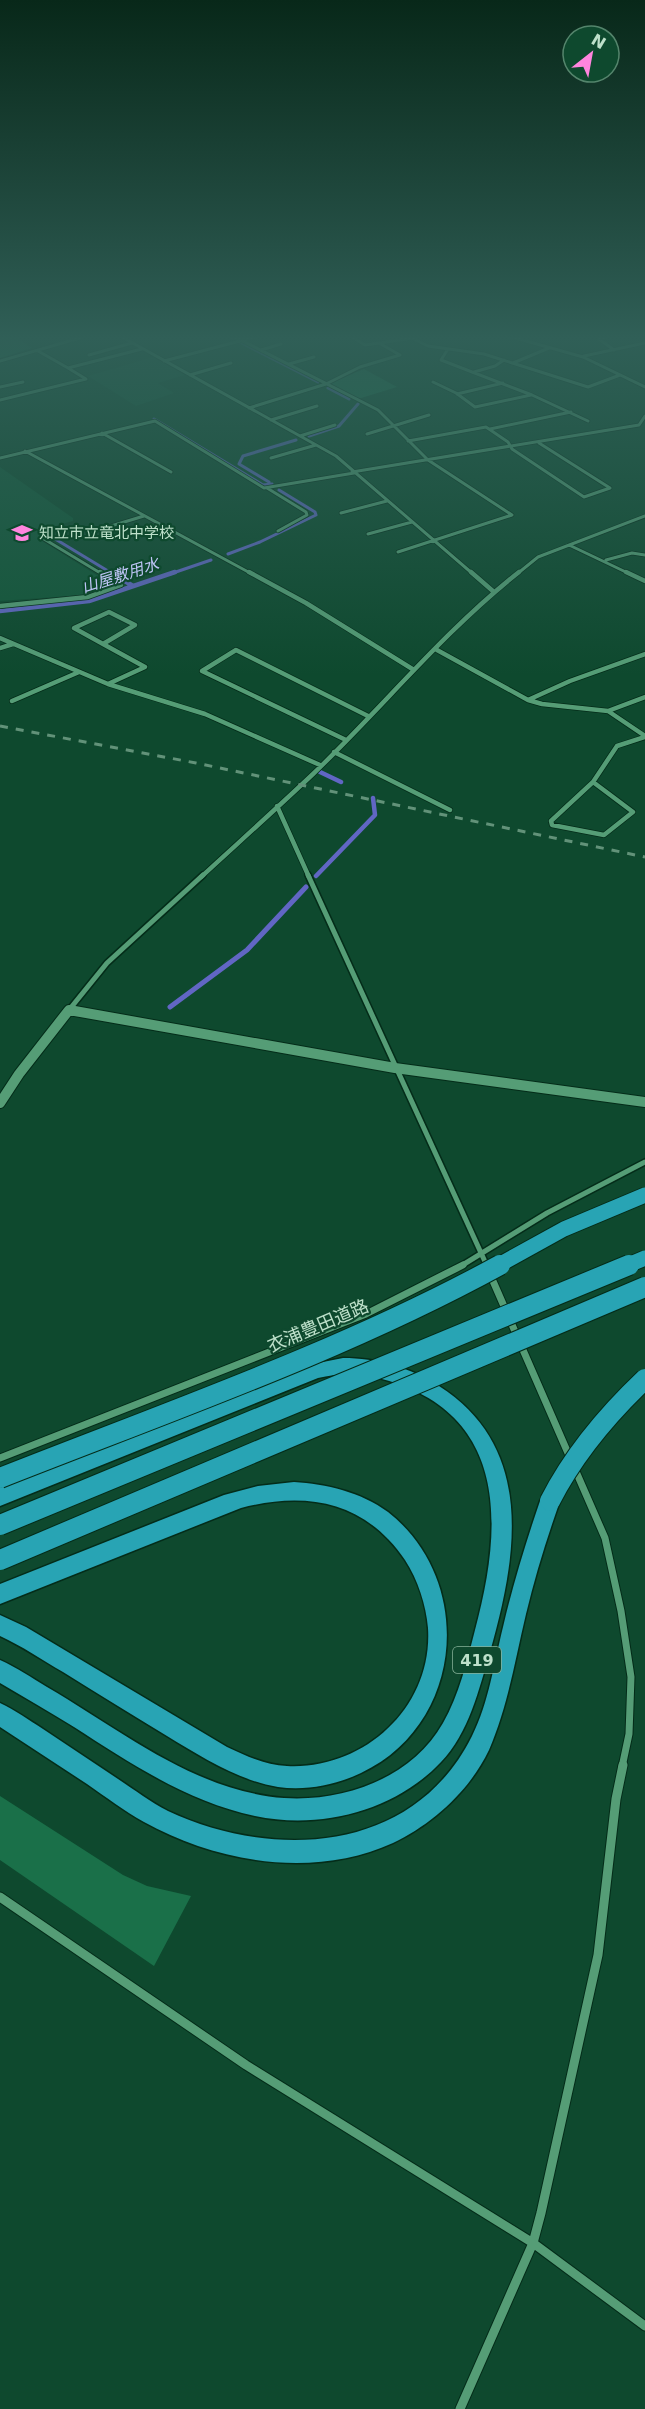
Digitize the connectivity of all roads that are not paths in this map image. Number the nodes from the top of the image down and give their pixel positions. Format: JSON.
{"nodes":[{"id":1,"x":35,"y":449,"type":"edge"},
{"id":2,"x":131,"y":449,"type":"edge"},
{"id":3,"x":201,"y":449,"type":"edge"},
{"id":4,"x":301,"y":449,"type":"edge"},
{"id":5,"x":324,"y":449,"type":"edge"},
{"id":6,"x":417,"y":449,"type":"edge"},
{"id":7,"x":491,"y":449,"type":"edge"},
{"id":8,"x":513,"y":449,"type":"edge"},
{"id":9,"x":549,"y":449,"type":"edge"},
{"id":10,"x":25,"y":452,"type":"junction"},
{"id":11,"x":0,"y":458,"type":"edge"},
{"id":12,"x":271,"y":458,"type":"dead end"},
{"id":13,"x":428,"y":460,"type":"junction"},
{"id":14,"x":171,"y":472,"type":"dead end"},
{"id":15,"x":353,"y":472,"type":"junction"},
{"id":16,"x":267,"y":487,"type":"junction"},
{"id":17,"x":387,"y":501,"type":"junction"},
{"id":18,"x":341,"y":513,"type":"dead end"},
{"id":19,"x":144,"y":516,"type":"junction"},
{"id":20,"x":645,"y":516,"type":"edge"},
{"id":21,"x":412,"y":522,"type":"junction"},
{"id":22,"x":278,"y":531,"type":"dead end"},
{"id":23,"x":88,"y":533,"type":"dead end"},
{"id":24,"x":368,"y":534,"type":"dead end"},
{"id":25,"x":44,"y":539,"type":"dead end"},
{"id":26,"x":435,"y":540,"type":"junction"},
{"id":27,"x":569,"y":545,"type":"junction"},
{"id":28,"x":398,"y":552,"type":"dead end"},
{"id":29,"x":645,"y":555,"type":"edge"},
{"id":30,"x":605,"y":561,"type":"junction"},
{"id":31,"x":645,"y":581,"type":"edge"},
{"id":32,"x":494,"y":592,"type":"junction"},
{"id":33,"x":0,"y":606,"type":"edge"},
{"id":34,"x":0,"y":638,"type":"edge"},
{"id":35,"x":14,"y":644,"type":"junction"},
{"id":36,"x":103,"y":644,"type":"junction"},
{"id":37,"x":0,"y":648,"type":"edge"},
{"id":38,"x":437,"y":650,"type":"junction"},
{"id":39,"x":645,"y":654,"type":"edge"},
{"id":40,"x":414,"y":670,"type":"junction"},
{"id":41,"x":79,"y":672,"type":"junction"},
{"id":42,"x":108,"y":684,"type":"junction"},
{"id":43,"x":645,"y":697,"type":"edge"},
{"id":44,"x":528,"y":700,"type":"junction"},
{"id":45,"x":12,"y":701,"type":"dead end"},
{"id":46,"x":608,"y":711,"type":"junction"},
{"id":47,"x":368,"y":716,"type":"junction"},
{"id":48,"x":645,"y":736,"type":"edge"},
{"id":49,"x":346,"y":740,"type":"junction"},
{"id":50,"x":334,"y":752,"type":"junction"},
{"id":51,"x":320,"y":765,"type":"junction"},
{"id":52,"x":593,"y":782,"type":"junction"},
{"id":53,"x":277,"y":806,"type":"junction"},
{"id":54,"x":450,"y":810,"type":"dead end"},
{"id":55,"x":69,"y":1010,"type":"junction"},
{"id":56,"x":395,"y":1068,"type":"junction"},
{"id":57,"x":645,"y":1102,"type":"edge"},
{"id":58,"x":0,"y":1103,"type":"edge"},
{"id":59,"x":645,"y":1162,"type":"edge"},
{"id":60,"x":645,"y":1195,"type":"edge"},
{"id":61,"x":481,"y":1254,"type":"junction"},
{"id":62,"x":645,"y":1258,"type":"edge"},
{"id":63,"x":645,"y":1287,"type":"edge"},
{"id":64,"x":645,"y":1379,"type":"edge"},
{"id":65,"x":0,"y":1458,"type":"edge"},
{"id":66,"x":0,"y":1478,"type":"edge"},
{"id":67,"x":0,"y":1497,"type":"edge"},
{"id":68,"x":0,"y":1525,"type":"edge"},
{"id":69,"x":0,"y":1560,"type":"edge"},
{"id":70,"x":0,"y":1594,"type":"edge"},
{"id":71,"x":0,"y":1625,"type":"edge"},
{"id":72,"x":0,"y":1671,"type":"edge"},
{"id":73,"x":0,"y":1714,"type":"edge"},
{"id":74,"x":0,"y":1897,"type":"edge"},
{"id":75,"x":533,"y":2242,"type":"junction"},
{"id":76,"x":645,"y":2326,"type":"edge"},
{"id":77,"x":460,"y":2409,"type":"edge"}],
"edges":[{"from":1,"to":10,"type":"street"},
{"from":2,"to":14,"type":"street"},
{"from":3,"to":16,"type":"street"},
{"from":4,"to":12,"type":"street"},
{"from":5,"to":15,"type":"street"},
{"from":6,"to":13,"type":"street"},
{"from":7,"to":13,"type":"street"},
{"from":8,"to":9,"type":"street"},
{"from":10,"to":11,"type":"street"},
{"from":10,"to":19,"type":"street"},
{"from":13,"to":15,"type":"street"},
{"from":13,"to":26,"type":"street"},
{"from":15,"to":16,"type":"street"},
{"from":15,"to":17,"type":"street"},
{"from":16,"to":22,"type":"street"},
{"from":17,"to":18,"type":"street"},
{"from":17,"to":21,"type":"street"},
{"from":19,"to":23,"type":"street"},
{"from":19,"to":40,"type":"street"},
{"from":20,"to":27,"type":"street"},
{"from":21,"to":24,"type":"street"},
{"from":21,"to":26,"type":"street"},
{"from":25,"to":33,"type":"street"},
{"from":26,"to":28,"type":"street"},
{"from":26,"to":32,"type":"street"},
{"from":27,"to":30,"type":"street"},
{"from":27,"to":32,"type":"street"},
{"from":29,"to":30,"type":"street"},
{"from":30,"to":31,"type":"street"},
{"from":32,"to":38,"type":"street"},
{"from":34,"to":35,"type":"street"},
{"from":35,"to":37,"type":"street"},
{"from":35,"to":41,"type":"street"},
{"from":36,"to":36,"type":"street"},
{"from":36,"to":42,"type":"street"},
{"from":38,"to":40,"type":"street"},
{"from":38,"to":44,"type":"street"},
{"from":39,"to":44,"type":"street"},
{"from":40,"to":47,"type":"street"},
{"from":41,"to":42,"type":"street"},
{"from":41,"to":45,"type":"street"},
{"from":42,"to":51,"type":"street"},
{"from":43,"to":46,"type":"street"},
{"from":44,"to":46,"type":"street"},
{"from":46,"to":48,"type":"street"},
{"from":47,"to":49,"type":"street"},
{"from":47,"to":49,"type":"street"},
{"from":48,"to":52,"type":"street"},
{"from":49,"to":50,"type":"street"},
{"from":50,"to":51,"type":"street"},
{"from":50,"to":54,"type":"street"},
{"from":51,"to":53,"type":"street"},
{"from":52,"to":52,"type":"street"},
{"from":53,"to":55,"type":"street"},
{"from":53,"to":56,"type":"street"},
{"from":55,"to":56,"type":"street"},
{"from":55,"to":58,"type":"street"},
{"from":56,"to":57,"type":"street"},
{"from":56,"to":61,"type":"street"},
{"from":59,"to":61,"type":"street"},
{"from":60,"to":66,"type":"highway","name":"衣浦豊田道路","bridge":true},
{"from":61,"to":65,"type":"street"},
{"from":61,"to":75,"type":"street"},
{"from":62,"to":68,"type":"highway","bridge":true},
{"from":63,"to":69,"type":"highway","bridge":true},
{"from":64,"to":73,"type":"highway","number":"419","bridge":true},
{"from":67,"to":72,"type":"highway","number":"419"},
{"from":70,"to":71,"type":"highway","number":"419"},
{"from":74,"to":75,"type":"street"},
{"from":75,"to":76,"type":"street"},
{"from":75,"to":77,"type":"street"}]}
